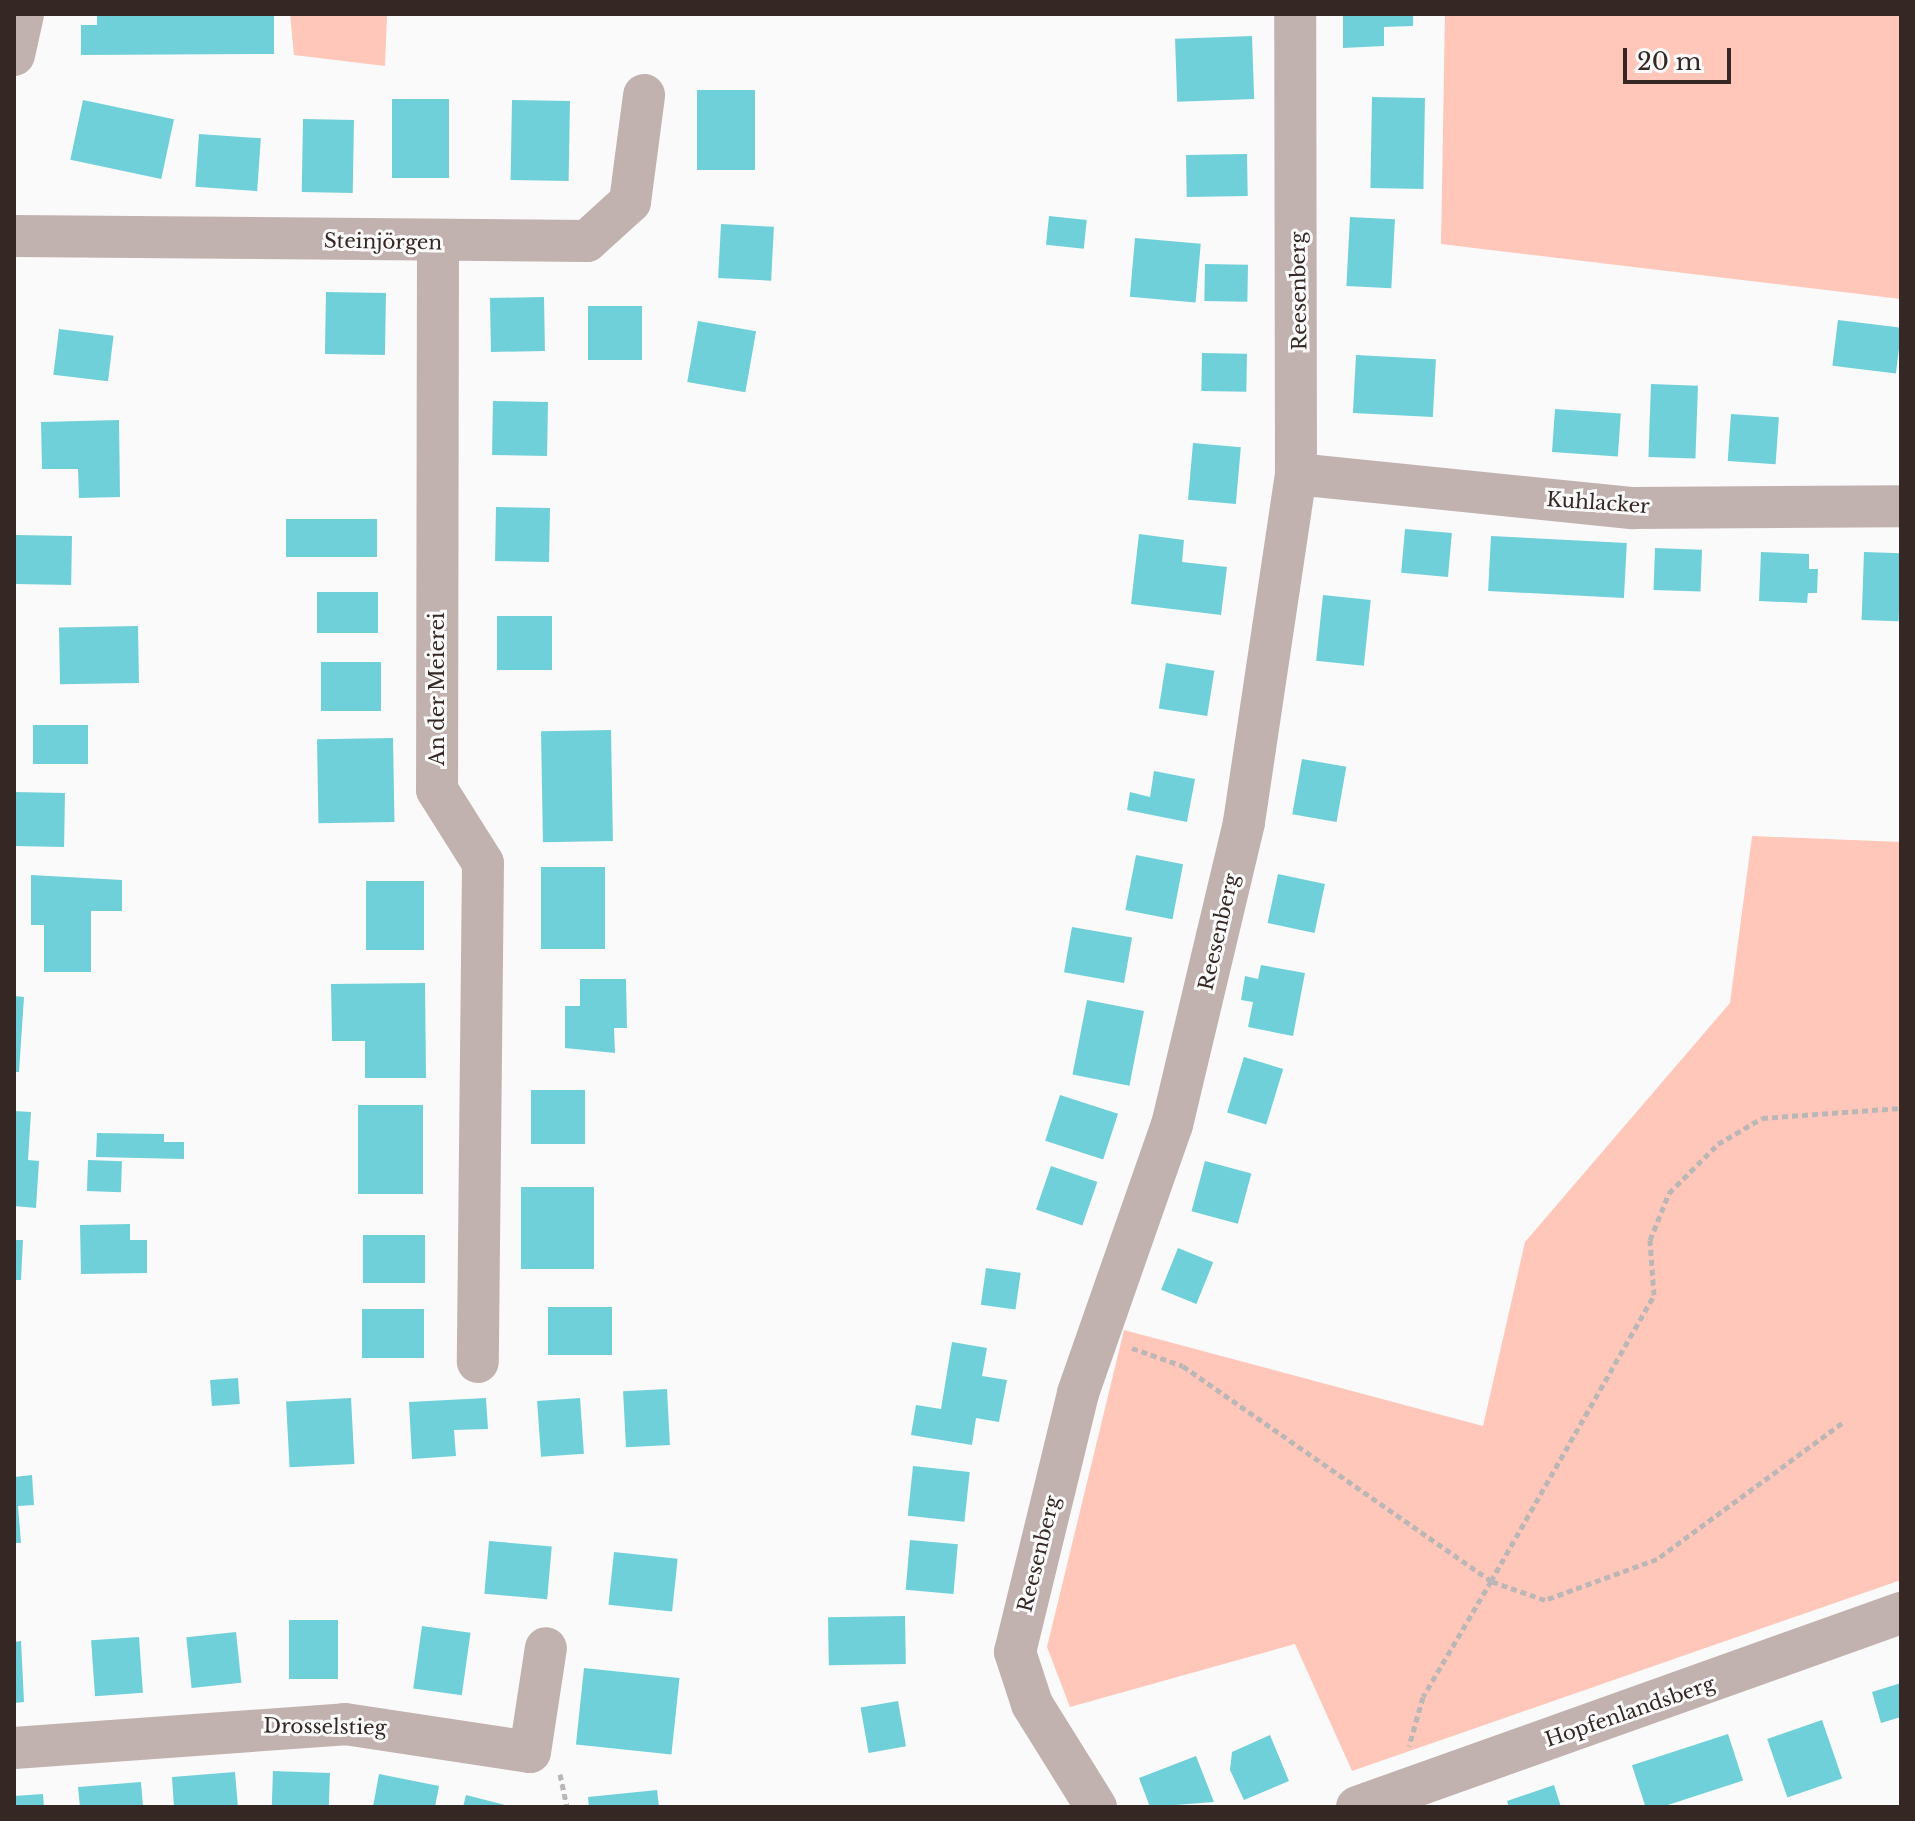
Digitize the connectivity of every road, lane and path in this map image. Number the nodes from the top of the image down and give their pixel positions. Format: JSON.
{"nodes":[{"id":1,"x":23,"y":14,"type":"edge"},
{"id":2,"x":1295,"y":14,"type":"edge"},
{"id":3,"x":14,"y":55,"type":"edge"},
{"id":4,"x":644,"y":95,"type":"dead end"},
{"id":5,"x":14,"y":236,"type":"edge"},
{"id":6,"x":438,"y":243,"type":"junction"},
{"id":7,"x":1296,"y":474,"type":"junction"},
{"id":8,"x":1901,"y":506,"type":"edge"},
{"id":9,"x":1901,"y":1108,"type":"edge"},
{"id":10,"x":1098,"y":1335,"type":"junction"},
{"id":11,"x":478,"y":1362,"type":"dead end"},
{"id":12,"x":1842,"y":1423,"type":"dead end"},
{"id":13,"x":1491,"y":1581,"type":"junction"},
{"id":14,"x":1901,"y":1613,"type":"edge"},
{"id":15,"x":546,"y":1648,"type":"dead end"},
{"id":16,"x":14,"y":1748,"type":"edge"},
{"id":17,"x":561,"y":1774,"type":"dead end"},
{"id":18,"x":1396,"y":1794,"type":"junction"},
{"id":19,"x":567,"y":1807,"type":"edge"},
{"id":20,"x":1096,"y":1807,"type":"edge"},
{"id":21,"x":1357,"y":1807,"type":"edge"}],
"edges":[{"from":1,"to":3,"type":"street"},
{"from":2,"to":7,"type":"street","name":"Reesenberg"},
{"from":4,"to":6,"type":"street","name":"Steinjörgen"},
{"from":5,"to":6,"type":"street","name":"Steinjörgen"},
{"from":6,"to":11,"type":"street","name":"An der Meierei"},
{"from":7,"to":8,"type":"street","name":"Kuhlacker"},
{"from":7,"to":10,"type":"street","name":"Reesenberg"},
{"from":9,"to":13,"type":"path"},
{"from":10,"to":13,"type":"path"},
{"from":10,"to":20,"type":"street","name":"Reesenberg"},
{"from":12,"to":13,"type":"path"},
{"from":13,"to":18,"type":"path"},
{"from":14,"to":18,"type":"street","name":"Hopfenlandsberg"},
{"from":15,"to":16,"type":"street","name":"Drosselstieg"},
{"from":17,"to":19,"type":"path"},
{"from":18,"to":21,"type":"street","name":"Hopfenlandsberg"}]}
